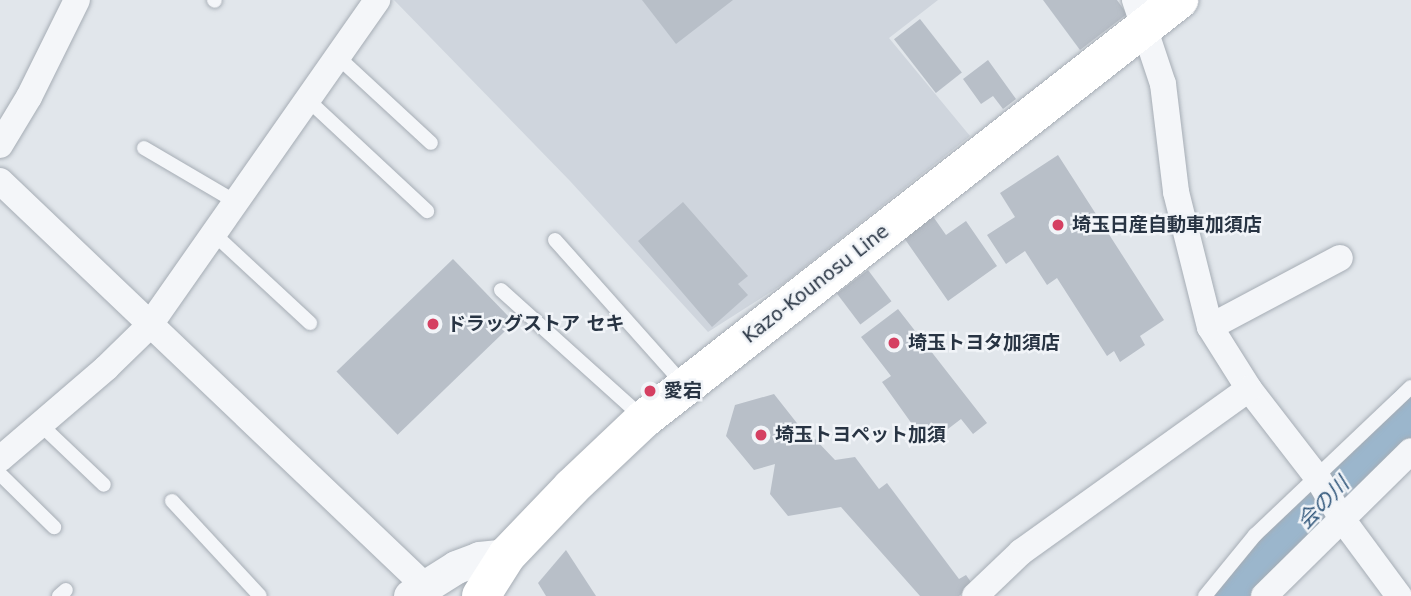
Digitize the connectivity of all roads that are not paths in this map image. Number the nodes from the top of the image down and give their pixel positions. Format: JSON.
{"nodes":[{"id":1,"x":76,"y":0,"type":"edge"},
{"id":2,"x":377,"y":0,"type":"edge"},
{"id":3,"x":1179,"y":0,"type":"edge"},
{"id":4,"x":1140,"y":13,"type":"edge"},
{"id":5,"x":339,"y":58,"type":"junction"},
{"id":6,"x":308,"y":100,"type":"junction"},
{"id":7,"x":431,"y":143,"type":"dead end"},
{"id":8,"x":0,"y":145,"type":"edge"},
{"id":9,"x":144,"y":148,"type":"dead end"},
{"id":10,"x":0,"y":181,"type":"edge"},
{"id":11,"x":236,"y":202,"type":"junction"},
{"id":12,"x":426,"y":211,"type":"dead end"},
{"id":13,"x":214,"y":234,"type":"junction"},
{"id":14,"x":555,"y":240,"type":"dead end"},
{"id":15,"x":1340,"y":258,"type":"dead end"},
{"id":16,"x":501,"y":290,"type":"dead end"},
{"id":17,"x":310,"y":323,"type":"dead end"},
{"id":18,"x":149,"y":326,"type":"junction"},
{"id":19,"x":1210,"y":327,"type":"junction"},
{"id":20,"x":685,"y":387,"type":"junction"},
{"id":21,"x":1411,"y":387,"type":"edge"},
{"id":22,"x":1249,"y":389,"type":"junction"},
{"id":23,"x":644,"y":419,"type":"junction"},
{"id":24,"x":40,"y":424,"type":"junction"},
{"id":25,"x":1411,"y":452,"type":"edge"},
{"id":26,"x":0,"y":458,"type":"edge"},
{"id":27,"x":0,"y":474,"type":"edge"},
{"id":28,"x":1319,"y":482,"type":"junction"},
{"id":29,"x":104,"y":485,"type":"dead end"},
{"id":30,"x":172,"y":501,"type":"dead end"},
{"id":31,"x":1339,"y":514,"type":"junction"},
{"id":32,"x":54,"y":527,"type":"dead end"},
{"id":33,"x":508,"y":555,"type":"junction"},
{"id":34,"x":417,"y":591,"type":"edge"},
{"id":35,"x":260,"y":596,"type":"edge"},
{"id":36,"x":481,"y":596,"type":"edge"},
{"id":37,"x":975,"y":596,"type":"edge"},
{"id":38,"x":1205,"y":596,"type":"edge"},
{"id":39,"x":1264,"y":596,"type":"edge"},
{"id":40,"x":1399,"y":596,"type":"edge"}],
"edges":[{"from":1,"to":8,"type":"street"},
{"from":2,"to":5,"type":"street"},
{"from":3,"to":4,"type":"main road","name":"Kazo-Kounosu Line"},
{"from":4,"to":19,"type":"street"},
{"from":4,"to":20,"type":"main road","name":"Kazo-Kounosu Line"},
{"from":5,"to":6,"type":"street"},
{"from":5,"to":7,"type":"lane"},
{"from":6,"to":11,"type":"street"},
{"from":6,"to":12,"type":"lane"},
{"from":9,"to":11,"type":"lane"},
{"from":10,"to":18,"type":"street"},
{"from":11,"to":13,"type":"street"},
{"from":13,"to":17,"type":"lane"},
{"from":13,"to":18,"type":"street"},
{"from":14,"to":20,"type":"lane"},
{"from":15,"to":19,"type":"street"},
{"from":16,"to":23,"type":"lane"},
{"from":18,"to":24,"type":"street"},
{"from":18,"to":34,"type":"street"},
{"from":19,"to":22,"type":"street"},
{"from":20,"to":23,"type":"main road","name":"Kazo-Kounosu Line"},
{"from":21,"to":28,"type":"lane"},
{"from":22,"to":28,"type":"street"},
{"from":22,"to":37,"type":"street"},
{"from":23,"to":33,"type":"main road","name":"Kazo-Kounosu Line"},
{"from":24,"to":26,"type":"street"},
{"from":24,"to":29,"type":"lane"},
{"from":25,"to":31,"type":"street"},
{"from":27,"to":32,"type":"lane"},
{"from":28,"to":31,"type":"street"},
{"from":28,"to":38,"type":"lane"},
{"from":30,"to":35,"type":"lane"},
{"from":31,"to":39,"type":"street"},
{"from":31,"to":40,"type":"street"},
{"from":33,"to":34,"type":"street"},
{"from":33,"to":36,"type":"main road","name":"Kazo-Kounosu Line"}]}
